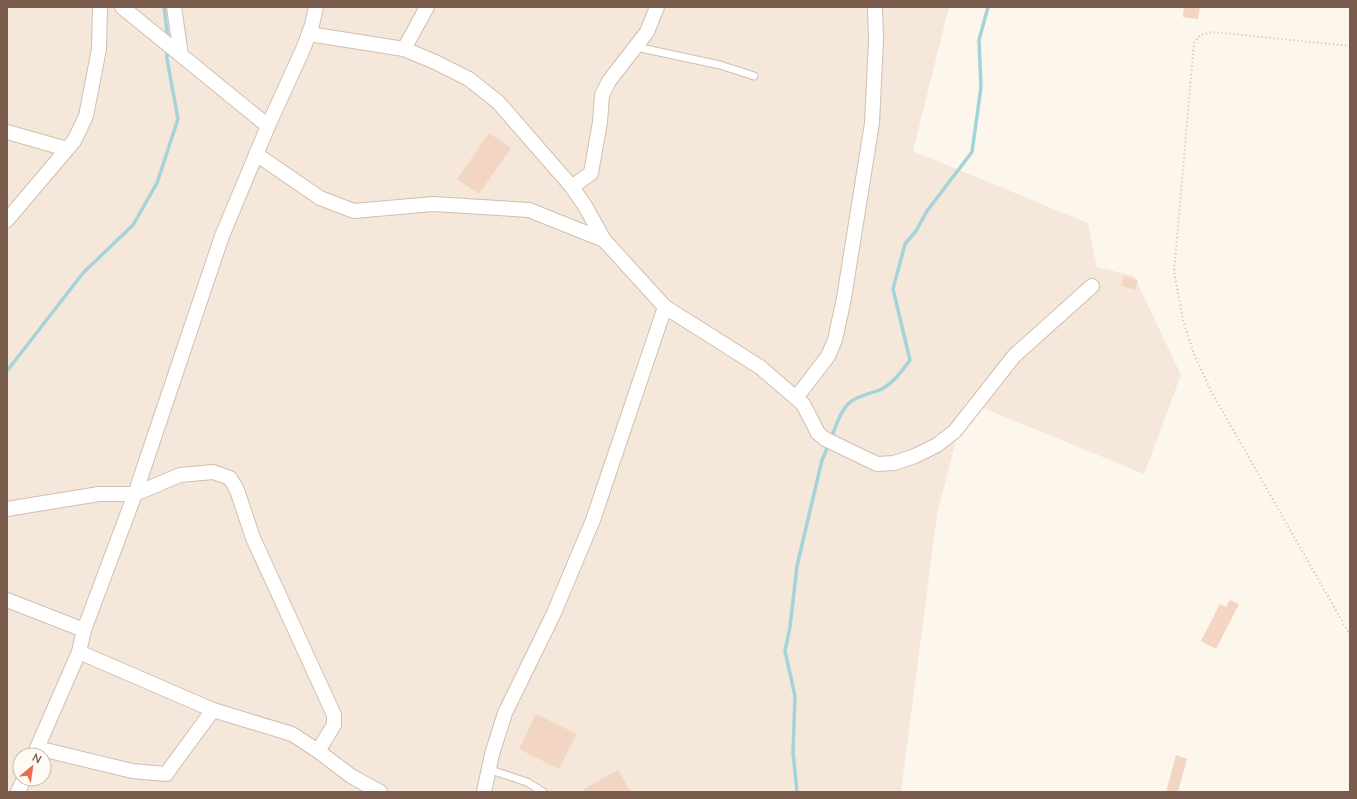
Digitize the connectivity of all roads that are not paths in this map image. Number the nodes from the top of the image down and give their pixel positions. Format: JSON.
{"nodes":[{"id":1,"x":100,"y":7,"type":"edge"},
{"id":2,"x":122,"y":7,"type":"edge"},
{"id":3,"x":174,"y":7,"type":"edge"},
{"id":4,"x":316,"y":7,"type":"edge"},
{"id":5,"x":427,"y":7,"type":"edge"},
{"id":6,"x":657,"y":7,"type":"edge"},
{"id":7,"x":875,"y":7,"type":"edge"},
{"id":8,"x":309,"y":34,"type":"junction"},
{"id":9,"x":636,"y":47,"type":"junction"},
{"id":10,"x":404,"y":49,"type":"junction"},
{"id":11,"x":178,"y":53,"type":"junction"},
{"id":12,"x":754,"y":76,"type":"dead end"},
{"id":13,"x":268,"y":126,"type":"junction"},
{"id":14,"x":7,"y":132,"type":"edge"},
{"id":15,"x":67,"y":149,"type":"junction"},
{"id":16,"x":256,"y":154,"type":"junction"},
{"id":17,"x":572,"y":187,"type":"junction"},
{"id":18,"x":7,"y":220,"type":"edge"},
{"id":19,"x":604,"y":240,"type":"junction"},
{"id":20,"x":1092,"y":286,"type":"dead end"},
{"id":21,"x":664,"y":307,"type":"junction"},
{"id":22,"x":796,"y":398,"type":"junction"},
{"id":23,"x":135,"y":494,"type":"junction"},
{"id":24,"x":7,"y":509,"type":"edge"},
{"id":25,"x":7,"y":600,"type":"edge"},
{"id":26,"x":84,"y":630,"type":"junction"},
{"id":27,"x":79,"y":652,"type":"junction"},
{"id":28,"x":213,"y":710,"type":"junction"},
{"id":29,"x":38,"y":747,"type":"edge"},
{"id":30,"x":318,"y":750,"type":"junction"},
{"id":31,"x":52,"y":755,"type":"edge"},
{"id":32,"x":488,"y":768,"type":"junction"},
{"id":33,"x":380,"y":792,"type":"edge"},
{"id":34,"x":484,"y":792,"type":"edge"},
{"id":35,"x":543,"y":792,"type":"edge"}],
"edges":[{"from":1,"to":15,"type":"street"},
{"from":2,"to":11,"type":"street"},
{"from":3,"to":11,"type":"street"},
{"from":4,"to":8,"type":"street"},
{"from":5,"to":10,"type":"street"},
{"from":6,"to":9,"type":"street"},
{"from":7,"to":22,"type":"street"},
{"from":8,"to":10,"type":"street"},
{"from":8,"to":13,"type":"street"},
{"from":9,"to":12,"type":"lane"},
{"from":9,"to":17,"type":"street"},
{"from":10,"to":17,"type":"street"},
{"from":11,"to":13,"type":"street"},
{"from":13,"to":16,"type":"street"},
{"from":14,"to":15,"type":"street"},
{"from":15,"to":18,"type":"street"},
{"from":16,"to":19,"type":"street"},
{"from":16,"to":23,"type":"street"},
{"from":17,"to":19,"type":"street"},
{"from":19,"to":21,"type":"street"},
{"from":20,"to":22,"type":"street"},
{"from":21,"to":22,"type":"street"},
{"from":21,"to":32,"type":"street"},
{"from":23,"to":24,"type":"street"},
{"from":23,"to":26,"type":"street"},
{"from":23,"to":30,"type":"street"},
{"from":25,"to":26,"type":"street"},
{"from":26,"to":27,"type":"street"},
{"from":27,"to":28,"type":"street"},
{"from":27,"to":29,"type":"street"},
{"from":28,"to":30,"type":"street"},
{"from":28,"to":31,"type":"street"},
{"from":30,"to":33,"type":"street"},
{"from":32,"to":34,"type":"street"},
{"from":32,"to":35,"type":"lane"}]}
